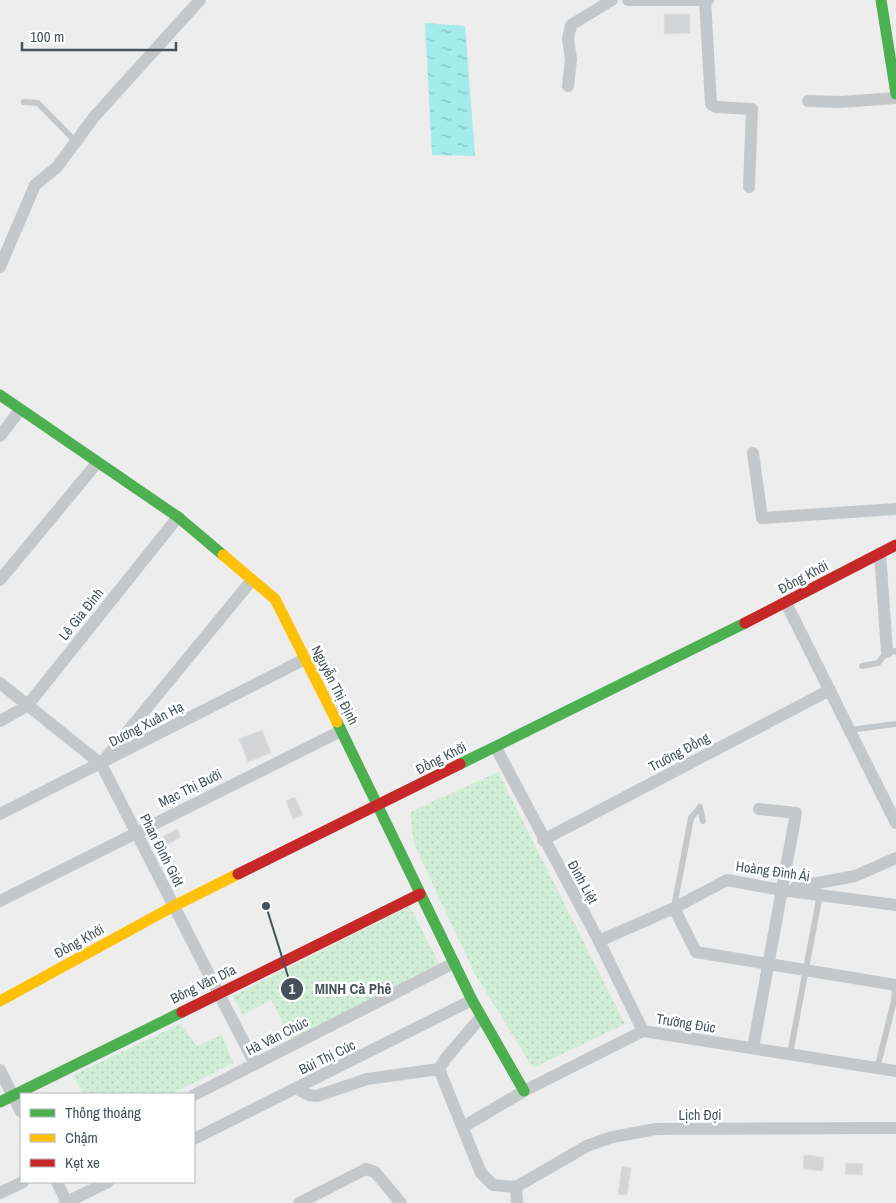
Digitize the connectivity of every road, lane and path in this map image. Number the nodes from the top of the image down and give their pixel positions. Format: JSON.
{"nodes":[{"id":1,"x":200,"y":0,"type":"edge"},
{"id":2,"x":612,"y":0,"type":"edge"},
{"id":3,"x":628,"y":0,"type":"edge"},
{"id":4,"x":706,"y":0,"type":"edge"},
{"id":5,"x":881,"y":0,"type":"edge"},
{"id":6,"x":568,"y":86,"type":"dead end"},
{"id":7,"x":896,"y":96,"type":"edge"},
{"id":8,"x":808,"y":101,"type":"dead end"},
{"id":9,"x":24,"y":102,"type":"dead end"},
{"id":10,"x":76,"y":142,"type":"junction"},
{"id":11,"x":749,"y":187,"type":"dead end"},
{"id":12,"x":0,"y":267,"type":"edge"},
{"id":13,"x":0,"y":395,"type":"edge"},
{"id":14,"x":20,"y":410,"type":"junction"},
{"id":15,"x":0,"y":436,"type":"edge"},
{"id":16,"x":753,"y":453,"type":"dead end"},
{"id":17,"x":97,"y":463,"type":"junction"},
{"id":18,"x":896,"y":509,"type":"edge"},
{"id":19,"x":178,"y":517,"type":"junction"},
{"id":20,"x":896,"y":544,"type":"edge"},
{"id":21,"x":880,"y":553,"type":"junction"},
{"id":22,"x":0,"y":580,"type":"edge"},
{"id":23,"x":252,"y":580,"type":"junction"},
{"id":24,"x":786,"y":603,"type":"junction"},
{"id":25,"x":891,"y":652,"type":"edge"},
{"id":26,"x":305,"y":659,"type":"junction"},
{"id":27,"x":862,"y":666,"type":"dead end"},
{"id":28,"x":0,"y":683,"type":"edge"},
{"id":29,"x":830,"y":690,"type":"junction"},
{"id":30,"x":27,"y":706,"type":"junction"},
{"id":31,"x":0,"y":721,"type":"edge"},
{"id":32,"x":896,"y":724,"type":"edge"},
{"id":33,"x":849,"y":730,"type":"junction"},
{"id":34,"x":341,"y":731,"type":"junction"},
{"id":35,"x":496,"y":748,"type":"junction"},
{"id":36,"x":100,"y":764,"type":"junction"},
{"id":37,"x":379,"y":806,"type":"junction"},
{"id":38,"x":759,"y":809,"type":"dead end"},
{"id":39,"x":0,"y":814,"type":"edge"},
{"id":40,"x":703,"y":821,"type":"dead end"},
{"id":41,"x":896,"y":823,"type":"edge"},
{"id":42,"x":136,"y":832,"type":"junction"},
{"id":43,"x":543,"y":840,"type":"junction"},
{"id":44,"x":896,"y":858,"type":"edge"},
{"id":45,"x":782,"y":890,"type":"junction"},
{"id":46,"x":820,"y":893,"type":"junction"},
{"id":47,"x":420,"y":894,"type":"junction"},
{"id":48,"x":0,"y":901,"type":"edge"},
{"id":49,"x":896,"y":905,"type":"edge"},
{"id":50,"x":174,"y":906,"type":"junction"},
{"id":51,"x":674,"y":908,"type":"junction"},
{"id":52,"x":599,"y":941,"type":"junction"},
{"id":53,"x":454,"y":963,"type":"junction"},
{"id":54,"x":768,"y":964,"type":"junction"},
{"id":55,"x":805,"y":970,"type":"junction"},
{"id":56,"x":895,"y":985,"type":"edge"},
{"id":57,"x":219,"y":993,"type":"junction"},
{"id":58,"x":472,"y":1000,"type":"junction"},
{"id":59,"x":0,"y":1001,"type":"edge"},
{"id":60,"x":481,"y":1017,"type":"junction"},
{"id":61,"x":643,"y":1031,"type":"junction"},
{"id":62,"x":753,"y":1048,"type":"junction"},
{"id":63,"x":790,"y":1054,"type":"junction"},
{"id":64,"x":255,"y":1064,"type":"junction"},
{"id":65,"x":439,"y":1069,"type":"junction"},
{"id":66,"x":877,"y":1069,"type":"junction"},
{"id":67,"x":0,"y":1070,"type":"edge"},
{"id":68,"x":896,"y":1071,"type":"edge"},
{"id":69,"x":297,"y":1088,"type":"junction"},
{"id":70,"x":524,"y":1091,"type":"junction"},
{"id":71,"x":195,"y":1094,"type":"edge"},
{"id":72,"x":13,"y":1095,"type":"junction"},
{"id":73,"x":0,"y":1102,"type":"edge"},
{"id":74,"x":20,"y":1110,"type":"edge"},
{"id":75,"x":463,"y":1127,"type":"junction"},
{"id":76,"x":896,"y":1128,"type":"edge"},
{"id":77,"x":195,"y":1139,"type":"edge"},
{"id":78,"x":21,"y":1183,"type":"edge"},
{"id":79,"x":57,"y":1183,"type":"edge"},
{"id":80,"x":106,"y":1183,"type":"edge"},
{"id":81,"x":516,"y":1187,"type":"junction"},
{"id":82,"x":0,"y":1193,"type":"edge"},
{"id":83,"x":66,"y":1203,"type":"edge"},
{"id":84,"x":299,"y":1203,"type":"edge"},
{"id":85,"x":401,"y":1203,"type":"edge"},
{"id":86,"x":517,"y":1203,"type":"edge"}],
"edges":[{"from":1,"to":10,"type":"street"},
{"from":2,"to":6,"type":"street"},
{"from":3,"to":4,"type":"street"},
{"from":4,"to":11,"type":"street"},
{"from":5,"to":7,"type":"street"},
{"from":7,"to":8,"type":"street"},
{"from":9,"to":10,"type":"lane"},
{"from":10,"to":12,"type":"street"},
{"from":13,"to":14,"type":"street","name":"Nguyễn Thị Định"},
{"from":14,"to":15,"type":"street"},
{"from":14,"to":17,"type":"street","name":"Nguyễn Thị Định"},
{"from":16,"to":18,"type":"street"},
{"from":17,"to":19,"type":"street","name":"Nguyễn Thị Định"},
{"from":17,"to":22,"type":"street"},
{"from":19,"to":23,"type":"street","name":"Nguyễn Thị Định"},
{"from":19,"to":30,"type":"street","name":"Lê Gia Đỉnh"},
{"from":20,"to":21,"type":"street","name":"Đồng Khởi"},
{"from":21,"to":24,"type":"street","name":"Đồng Khởi"},
{"from":21,"to":25,"type":"street"},
{"from":23,"to":26,"type":"street","name":"Nguyễn Thị Định"},
{"from":23,"to":36,"type":"street"},
{"from":24,"to":29,"type":"street"},
{"from":24,"to":35,"type":"street","name":"Đồng Khởi"},
{"from":25,"to":27,"type":"lane"},
{"from":26,"to":34,"type":"street","name":"Nguyễn Thị Định"},
{"from":26,"to":36,"type":"street","name":"Dương Xuân Hạ"},
{"from":28,"to":30,"type":"street","name":"Phan Đình Giót"},
{"from":29,"to":33,"type":"street"},
{"from":29,"to":43,"type":"street","name":"Trường Đồng"},
{"from":30,"to":31,"type":"street","name":"Lê Gia Đỉnh"},
{"from":30,"to":36,"type":"street","name":"Phan Đình Giót"},
{"from":32,"to":33,"type":"lane"},
{"from":33,"to":41,"type":"street"},
{"from":34,"to":37,"type":"street","name":"Nguyễn Thị Định"},
{"from":34,"to":42,"type":"street","name":"Mạc Thị Bưởi"},
{"from":35,"to":37,"type":"street","name":"Đồng Khởi"},
{"from":35,"to":43,"type":"street","name":"Đinh Liệt"},
{"from":36,"to":39,"type":"street","name":"Dương Xuân Hạ"},
{"from":36,"to":42,"type":"street","name":"Phan Đình Giót"},
{"from":37,"to":47,"type":"street","name":"Nguyễn Thị Định"},
{"from":37,"to":50,"type":"street","name":"Đồng Khởi"},
{"from":38,"to":45,"type":"street"},
{"from":40,"to":51,"type":"lane"},
{"from":42,"to":48,"type":"street","name":"Mạc Thị Bưởi"},
{"from":42,"to":50,"type":"street","name":"Phan Đình Giót"},
{"from":43,"to":52,"type":"street","name":"Đinh Liệt"},
{"from":44,"to":45,"type":"street"},
{"from":45,"to":46,"type":"street","name":"Hoàng Đình Ái"},
{"from":45,"to":51,"type":"street","name":"Hoàng Đình Ái"},
{"from":45,"to":54,"type":"street"},
{"from":46,"to":49,"type":"street","name":"Hoàng Đình Ái"},
{"from":46,"to":55,"type":"lane"},
{"from":47,"to":53,"type":"street","name":"Nguyễn Thị Định"},
{"from":47,"to":57,"type":"street","name":"Bông Văn Dĩa"},
{"from":50,"to":57,"type":"street","name":"Phan Đình Giót"},
{"from":50,"to":59,"type":"street","name":"Đồng Khởi"},
{"from":51,"to":52,"type":"street","name":"Hoàng Đình Ái"},
{"from":51,"to":54,"type":"street"},
{"from":52,"to":61,"type":"street","name":"Đinh Liệt"},
{"from":53,"to":58,"type":"street","name":"Nguyễn Thị Định"},
{"from":53,"to":64,"type":"street","name":"Hà Văn Chúc"},
{"from":54,"to":55,"type":"street"},
{"from":54,"to":62,"type":"street"},
{"from":55,"to":56,"type":"street"},
{"from":55,"to":63,"type":"lane"},
{"from":56,"to":66,"type":"lane"},
{"from":57,"to":64,"type":"street","name":"Phan Đình Giót"},
{"from":57,"to":72,"type":"street","name":"Bông Văn Dĩa"},
{"from":58,"to":60,"type":"street","name":"Nguyễn Thị Định"},
{"from":58,"to":69,"type":"street","name":"Bùi Thị Cúc"},
{"from":60,"to":65,"type":"street"},
{"from":60,"to":70,"type":"street","name":"Nguyễn Thị Định"},
{"from":61,"to":62,"type":"street","name":"Trường Đúc"},
{"from":61,"to":70,"type":"street","name":"Trường Đúc"},
{"from":62,"to":63,"type":"street","name":"Trường Đúc"},
{"from":63,"to":66,"type":"street","name":"Trường Đúc"},
{"from":64,"to":71,"type":"street","name":"Hà Văn Chúc"},
{"from":65,"to":69,"type":"street"},
{"from":65,"to":75,"type":"street"},
{"from":66,"to":68,"type":"street","name":"Trường Đúc"},
{"from":67,"to":72,"type":"street"},
{"from":69,"to":77,"type":"street","name":"Bùi Thị Cúc"},
{"from":70,"to":75,"type":"street","name":"Trường Đúc"},
{"from":72,"to":73,"type":"street","name":"Bông Văn Dĩa"},
{"from":72,"to":74,"type":"street"},
{"from":75,"to":81,"type":"street"},
{"from":76,"to":81,"type":"street","name":"Lịch Đợi"},
{"from":78,"to":82,"type":"street"},
{"from":79,"to":83,"type":"street"},
{"from":80,"to":83,"type":"street"},
{"from":81,"to":86,"type":"street"},
{"from":84,"to":85,"type":"street"}]}
